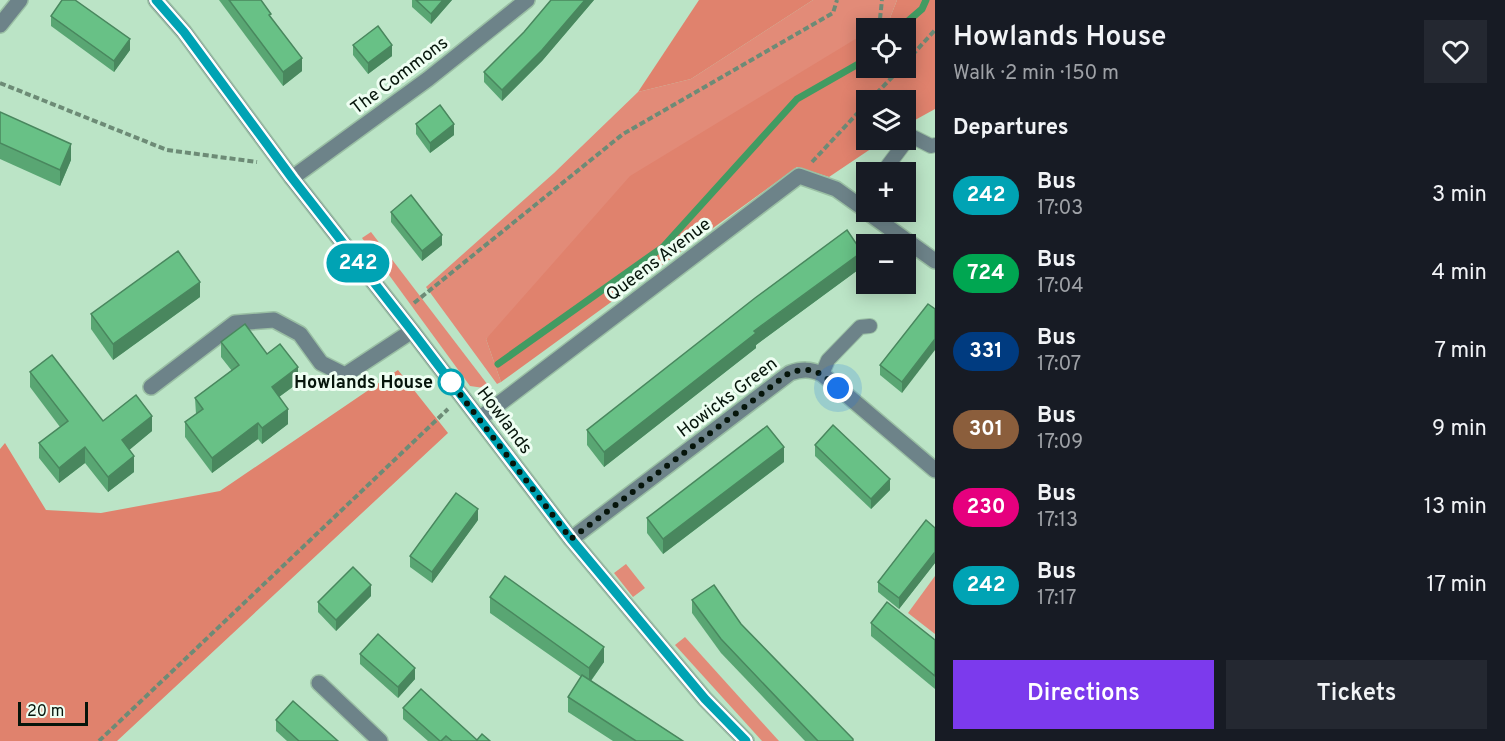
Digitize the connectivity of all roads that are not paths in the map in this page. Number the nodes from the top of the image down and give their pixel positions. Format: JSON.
{"nodes":[{"id":1,"x":20,"y":0,"type":"edge"},
{"id":2,"x":156,"y":0,"type":"edge"},
{"id":3,"x":526,"y":0,"type":"edge"},
{"id":4,"x":0,"y":25,"type":"edge"},
{"id":5,"x":935,"y":145,"type":"edge"},
{"id":6,"x":890,"y":162,"type":"edge"},
{"id":7,"x":288,"y":172,"type":"junction"},
{"id":8,"x":856,"y":203,"type":"edge"},
{"id":9,"x":882,"y":222,"type":"edge"},
{"id":10,"x":935,"y":261,"type":"edge"},
{"id":11,"x":870,"y":326,"type":"dead end"},
{"id":12,"x":412,"y":331,"type":"junction"},
{"id":13,"x":822,"y":374,"type":"junction"},
{"id":14,"x":151,"y":387,"type":"dead end"},
{"id":15,"x":479,"y":419,"type":"junction"},
{"id":16,"x":935,"y":470,"type":"edge"},
{"id":17,"x":571,"y":539,"type":"junction"},
{"id":18,"x":319,"y":683,"type":"dead end"},
{"id":19,"x":380,"y":741,"type":"edge"},
{"id":20,"x":746,"y":741,"type":"edge"}],
"edges":[{"from":1,"to":4,"type":"street"},
{"from":2,"to":7,"type":"street","name":"Howlands"},
{"from":3,"to":7,"type":"street","name":"The Commons"},
{"from":5,"to":6,"type":"lane"},
{"from":7,"to":12,"type":"street","name":"Howlands"},
{"from":8,"to":15,"type":"street","name":"Queens Avenue"},
{"from":9,"to":10,"type":"street"},
{"from":11,"to":13,"type":"lane"},
{"from":12,"to":14,"type":"street"},
{"from":12,"to":15,"type":"street","name":"Howlands"},
{"from":13,"to":16,"type":"street"},
{"from":13,"to":17,"type":"street","name":"Howicks Green"},
{"from":15,"to":17,"type":"street","name":"Howlands"},
{"from":17,"to":20,"type":"street","name":"Howlands"},
{"from":18,"to":19,"type":"street"}]}
